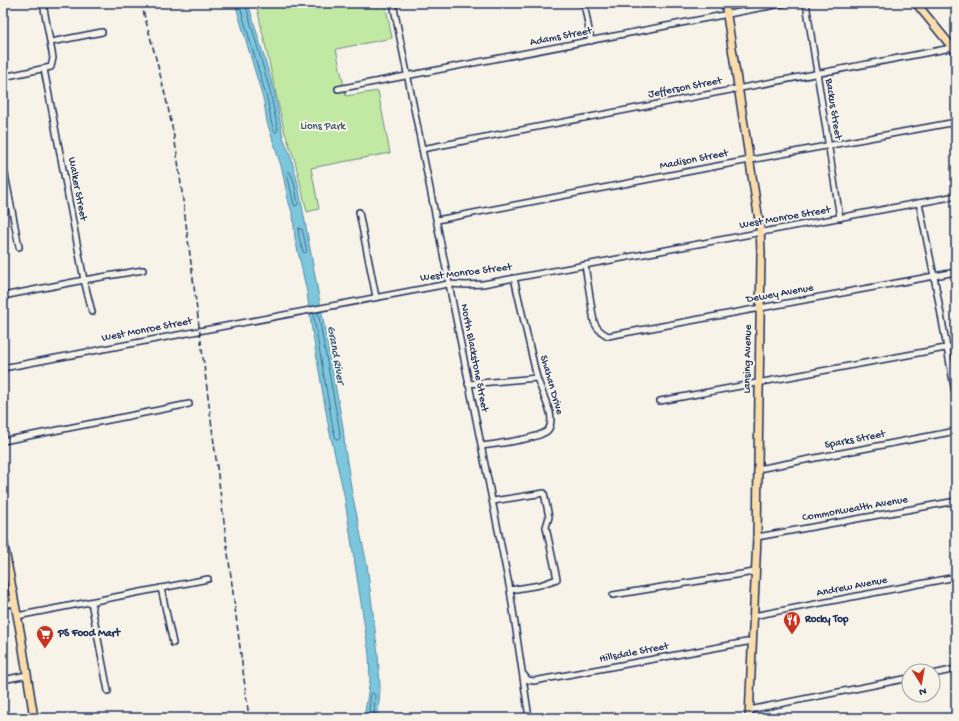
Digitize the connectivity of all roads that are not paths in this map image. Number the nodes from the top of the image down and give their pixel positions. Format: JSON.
{"nodes":[{"id":1,"x":43,"y":3,"type":"edge"},
{"id":2,"x":393,"y":3,"type":"edge"},
{"id":3,"x":584,"y":3,"type":"edge"},
{"id":4,"x":725,"y":3,"type":"edge"},
{"id":5,"x":786,"y":3,"type":"edge"},
{"id":6,"x":806,"y":3,"type":"edge"},
{"id":7,"x":916,"y":3,"type":"edge"},
{"id":8,"x":727,"y":14,"type":"junction"},
{"id":9,"x":102,"y":32,"type":"dead end"},
{"id":10,"x":591,"y":41,"type":"junction"},
{"id":11,"x":51,"y":42,"type":"junction"},
{"id":12,"x":954,"y":49,"type":"edge"},
{"id":13,"x":44,"y":70,"type":"junction"},
{"id":14,"x":817,"y":73,"type":"junction"},
{"id":15,"x":408,"y":76,"type":"junction"},
{"id":16,"x":3,"y":77,"type":"edge"},
{"id":17,"x":738,"y":87,"type":"junction"},
{"id":18,"x":338,"y":89,"type":"dead end"},
{"id":19,"x":956,"y":122,"type":"edge"},
{"id":20,"x":829,"y":146,"type":"junction"},
{"id":21,"x":422,"y":148,"type":"junction"},
{"id":22,"x":750,"y":160,"type":"junction"},
{"id":23,"x":3,"y":164,"type":"edge"},
{"id":24,"x":956,"y":196,"type":"edge"},
{"id":25,"x":919,"y":203,"type":"junction"},
{"id":26,"x":359,"y":212,"type":"dead end"},
{"id":27,"x":840,"y":218,"type":"junction"},
{"id":28,"x":437,"y":220,"type":"junction"},
{"id":29,"x":760,"y":233,"type":"junction"},
{"id":30,"x":19,"y":247,"type":"dead end"},
{"id":31,"x":584,"y":265,"type":"junction"},
{"id":32,"x":143,"y":270,"type":"dead end"},
{"id":33,"x":956,"y":272,"type":"edge"},
{"id":34,"x":934,"y":276,"type":"junction"},
{"id":35,"x":514,"y":278,"type":"junction"},
{"id":36,"x":84,"y":280,"type":"junction"},
{"id":37,"x":448,"y":284,"type":"junction"},
{"id":38,"x":3,"y":296,"type":"edge"},
{"id":39,"x":376,"y":298,"type":"junction"},
{"id":40,"x":761,"y":308,"type":"junction"},
{"id":41,"x":92,"y":312,"type":"dead end"},
{"id":42,"x":956,"y":346,"type":"edge"},
{"id":43,"x":947,"y":348,"type":"junction"},
{"id":44,"x":3,"y":368,"type":"edge"},
{"id":45,"x":537,"y":378,"type":"junction"},
{"id":46,"x":468,"y":384,"type":"junction"},
{"id":47,"x":758,"y":384,"type":"junction"},
{"id":48,"x":956,"y":398,"type":"edge"},
{"id":49,"x":660,"y":401,"type":"dead end"},
{"id":50,"x":189,"y":404,"type":"dead end"},
{"id":51,"x":956,"y":431,"type":"edge"},
{"id":52,"x":3,"y":441,"type":"edge"},
{"id":53,"x":482,"y":446,"type":"junction"},
{"id":54,"x":758,"y":469,"type":"junction"},
{"id":55,"x":493,"y":501,"type":"junction"},
{"id":56,"x":956,"y":501,"type":"edge"},
{"id":57,"x":757,"y":537,"type":"junction"},
{"id":58,"x":3,"y":540,"type":"edge"},
{"id":59,"x":754,"y":572,"type":"junction"},
{"id":60,"x":956,"y":577,"type":"edge"},
{"id":61,"x":208,"y":579,"type":"dead end"},
{"id":62,"x":161,"y":588,"type":"junction"},
{"id":63,"x":510,"y":590,"type":"junction"},
{"id":64,"x":613,"y":595,"type":"dead end"},
{"id":65,"x":90,"y":602,"type":"junction"},
{"id":66,"x":15,"y":603,"type":"junction"},
{"id":67,"x":3,"y":606,"type":"edge"},
{"id":68,"x":17,"y":616,"type":"junction"},
{"id":69,"x":753,"y":616,"type":"junction"},
{"id":70,"x":752,"y":641,"type":"junction"},
{"id":71,"x":173,"y":642,"type":"dead end"},
{"id":72,"x":956,"y":669,"type":"edge"},
{"id":73,"x":941,"y":672,"type":"edge"},
{"id":74,"x":523,"y":674,"type":"junction"},
{"id":75,"x":27,"y":676,"type":"junction"},
{"id":76,"x":3,"y":680,"type":"edge"},
{"id":77,"x":901,"y":680,"type":"edge"},
{"id":78,"x":108,"y":691,"type":"dead end"},
{"id":79,"x":749,"y":710,"type":"junction"},
{"id":80,"x":34,"y":718,"type":"edge"},
{"id":81,"x":529,"y":718,"type":"edge"},
{"id":82,"x":749,"y":718,"type":"edge"}],
"edges":[{"from":1,"to":11,"type":"street"},
{"from":2,"to":15,"type":"street","name":"North Blackstone Street"},
{"from":3,"to":10,"type":"street"},
{"from":4,"to":8,"type":"main road","name":"Lansing Avenue"},
{"from":5,"to":8,"type":"street","name":"Adams Street"},
{"from":6,"to":14,"type":"street","name":"Backus Street"},
{"from":7,"to":12,"type":"main road"},
{"from":8,"to":10,"type":"street","name":"Adams Street"},
{"from":8,"to":17,"type":"main road","name":"Lansing Avenue"},
{"from":9,"to":11,"type":"street"},
{"from":10,"to":15,"type":"street","name":"Adams Street"},
{"from":11,"to":13,"type":"street"},
{"from":12,"to":14,"type":"street","name":"Jefferson Street"},
{"from":13,"to":16,"type":"street"},
{"from":13,"to":36,"type":"street","name":"Walker Street"},
{"from":14,"to":17,"type":"street","name":"Jefferson Street"},
{"from":14,"to":20,"type":"street","name":"Backus Street"},
{"from":15,"to":18,"type":"street","name":"Adams Street"},
{"from":15,"to":21,"type":"street","name":"North Blackstone Street"},
{"from":17,"to":21,"type":"street","name":"Jefferson Street"},
{"from":17,"to":22,"type":"main road","name":"Lansing Avenue"},
{"from":19,"to":20,"type":"street","name":"Madison Street"},
{"from":20,"to":22,"type":"street","name":"Madison Street"},
{"from":20,"to":27,"type":"street","name":"Backus Street"},
{"from":21,"to":28,"type":"street","name":"North Blackstone Street"},
{"from":22,"to":28,"type":"street","name":"Madison Street"},
{"from":22,"to":29,"type":"main road","name":"Lansing Avenue"},
{"from":23,"to":30,"type":"street"},
{"from":24,"to":25,"type":"street","name":"West Monroe Street"},
{"from":25,"to":27,"type":"street","name":"West Monroe Street"},
{"from":25,"to":34,"type":"street"},
{"from":26,"to":39,"type":"street"},
{"from":27,"to":29,"type":"street","name":"West Monroe Street"},
{"from":28,"to":37,"type":"street","name":"North Blackstone Street"},
{"from":29,"to":31,"type":"street","name":"West Monroe Street"},
{"from":29,"to":40,"type":"main road","name":"Lansing Avenue"},
{"from":31,"to":35,"type":"street","name":"West Monroe Street"},
{"from":31,"to":40,"type":"street","name":"Dewey Avenue"},
{"from":32,"to":36,"type":"street"},
{"from":33,"to":34,"type":"street","name":"Dewey Avenue"},
{"from":34,"to":40,"type":"street","name":"Dewey Avenue"},
{"from":34,"to":43,"type":"street"},
{"from":35,"to":37,"type":"street","name":"West Monroe Street"},
{"from":35,"to":45,"type":"street","name":"Shahan Drive"},
{"from":36,"to":38,"type":"street"},
{"from":36,"to":41,"type":"street","name":"Walker Street"},
{"from":37,"to":39,"type":"street","name":"West Monroe Street"},
{"from":37,"to":46,"type":"street","name":"North Blackstone Street"},
{"from":39,"to":44,"type":"street","name":"West Monroe Street"},
{"from":40,"to":47,"type":"main road","name":"Lansing Avenue"},
{"from":42,"to":43,"type":"street"},
{"from":43,"to":47,"type":"street"},
{"from":43,"to":48,"type":"street"},
{"from":45,"to":46,"type":"street"},
{"from":45,"to":53,"type":"street","name":"Shahan Drive"},
{"from":46,"to":53,"type":"street","name":"North Blackstone Street"},
{"from":47,"to":49,"type":"street"},
{"from":47,"to":54,"type":"main road","name":"Lansing Avenue"},
{"from":50,"to":52,"type":"street"},
{"from":51,"to":54,"type":"street","name":"Sparks Street"},
{"from":53,"to":55,"type":"street","name":"North Blackstone Street"},
{"from":54,"to":57,"type":"main road","name":"Lansing Avenue"},
{"from":55,"to":63,"type":"street","name":"North Blackstone Street"},
{"from":55,"to":63,"type":"street"},
{"from":56,"to":57,"type":"street","name":"Commonwealth Avenue"},
{"from":57,"to":59,"type":"main road","name":"Lansing Avenue"},
{"from":58,"to":66,"type":"main road"},
{"from":59,"to":64,"type":"street"},
{"from":59,"to":69,"type":"main road","name":"Lansing Avenue"},
{"from":60,"to":69,"type":"street","name":"Andrew Avenue"},
{"from":61,"to":62,"type":"street"},
{"from":62,"to":65,"type":"street"},
{"from":62,"to":71,"type":"street"},
{"from":63,"to":74,"type":"street","name":"North Blackstone Street"},
{"from":65,"to":68,"type":"street"},
{"from":65,"to":78,"type":"street"},
{"from":66,"to":67,"type":"street"},
{"from":66,"to":68,"type":"main road"},
{"from":68,"to":75,"type":"main road"},
{"from":69,"to":70,"type":"main road","name":"Lansing Avenue"},
{"from":70,"to":74,"type":"street","name":"Hillsdale Street"},
{"from":70,"to":79,"type":"main road","name":"Lansing Avenue"},
{"from":72,"to":73,"type":"street"},
{"from":74,"to":81,"type":"street","name":"North Blackstone Street"},
{"from":75,"to":76,"type":"street"},
{"from":75,"to":80,"type":"main road"},
{"from":77,"to":79,"type":"street"},
{"from":79,"to":82,"type":"main road","name":"Lansing Avenue"}]}
